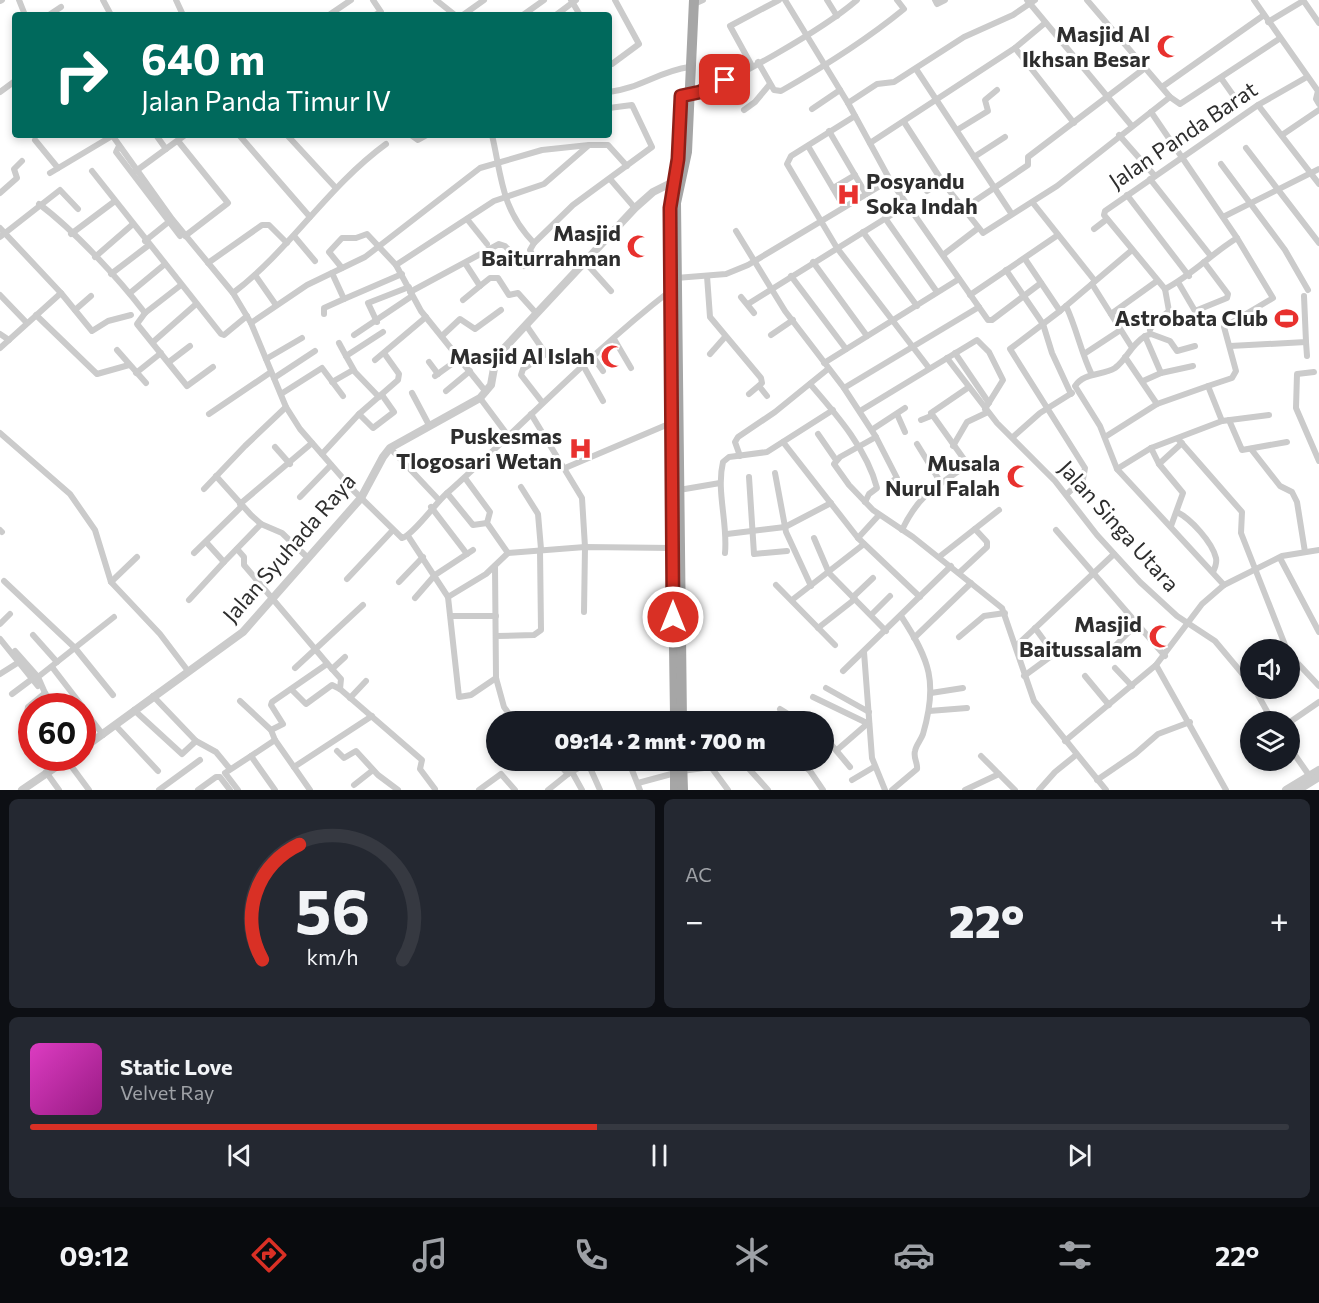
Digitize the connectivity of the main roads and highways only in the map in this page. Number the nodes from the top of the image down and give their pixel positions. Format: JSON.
{"nodes":[{"id":1,"x":694,"y":1,"type":"edge"},
{"id":2,"x":685,"y":95,"type":"junction"},
{"id":3,"x":673,"y":284,"type":"junction"},
{"id":4,"x":676,"y":490,"type":"junction"},
{"id":5,"x":679,"y":688,"type":"junction"},
{"id":6,"x":676,"y":711,"type":"edge"},
{"id":7,"x":681,"y":711,"type":"edge"},
{"id":8,"x":679,"y":771,"type":"edge"},
{"id":9,"x":680,"y":771,"type":"edge"},
{"id":10,"x":675,"y":790,"type":"edge"},
{"id":11,"x":683,"y":790,"type":"edge"}],
"edges":[{"from":1,"to":2,"type":"main road"},
{"from":2,"to":3,"type":"main road"},
{"from":2,"to":3,"type":"main road"},
{"from":3,"to":4,"type":"main road"},
{"from":3,"to":4,"type":"main road"},
{"from":4,"to":5,"type":"main road"},
{"from":4,"to":5,"type":"main road"},
{"from":5,"to":6,"type":"main road"},
{"from":5,"to":7,"type":"main road"},
{"from":8,"to":10,"type":"main road"},
{"from":9,"to":11,"type":"main road"}]}
